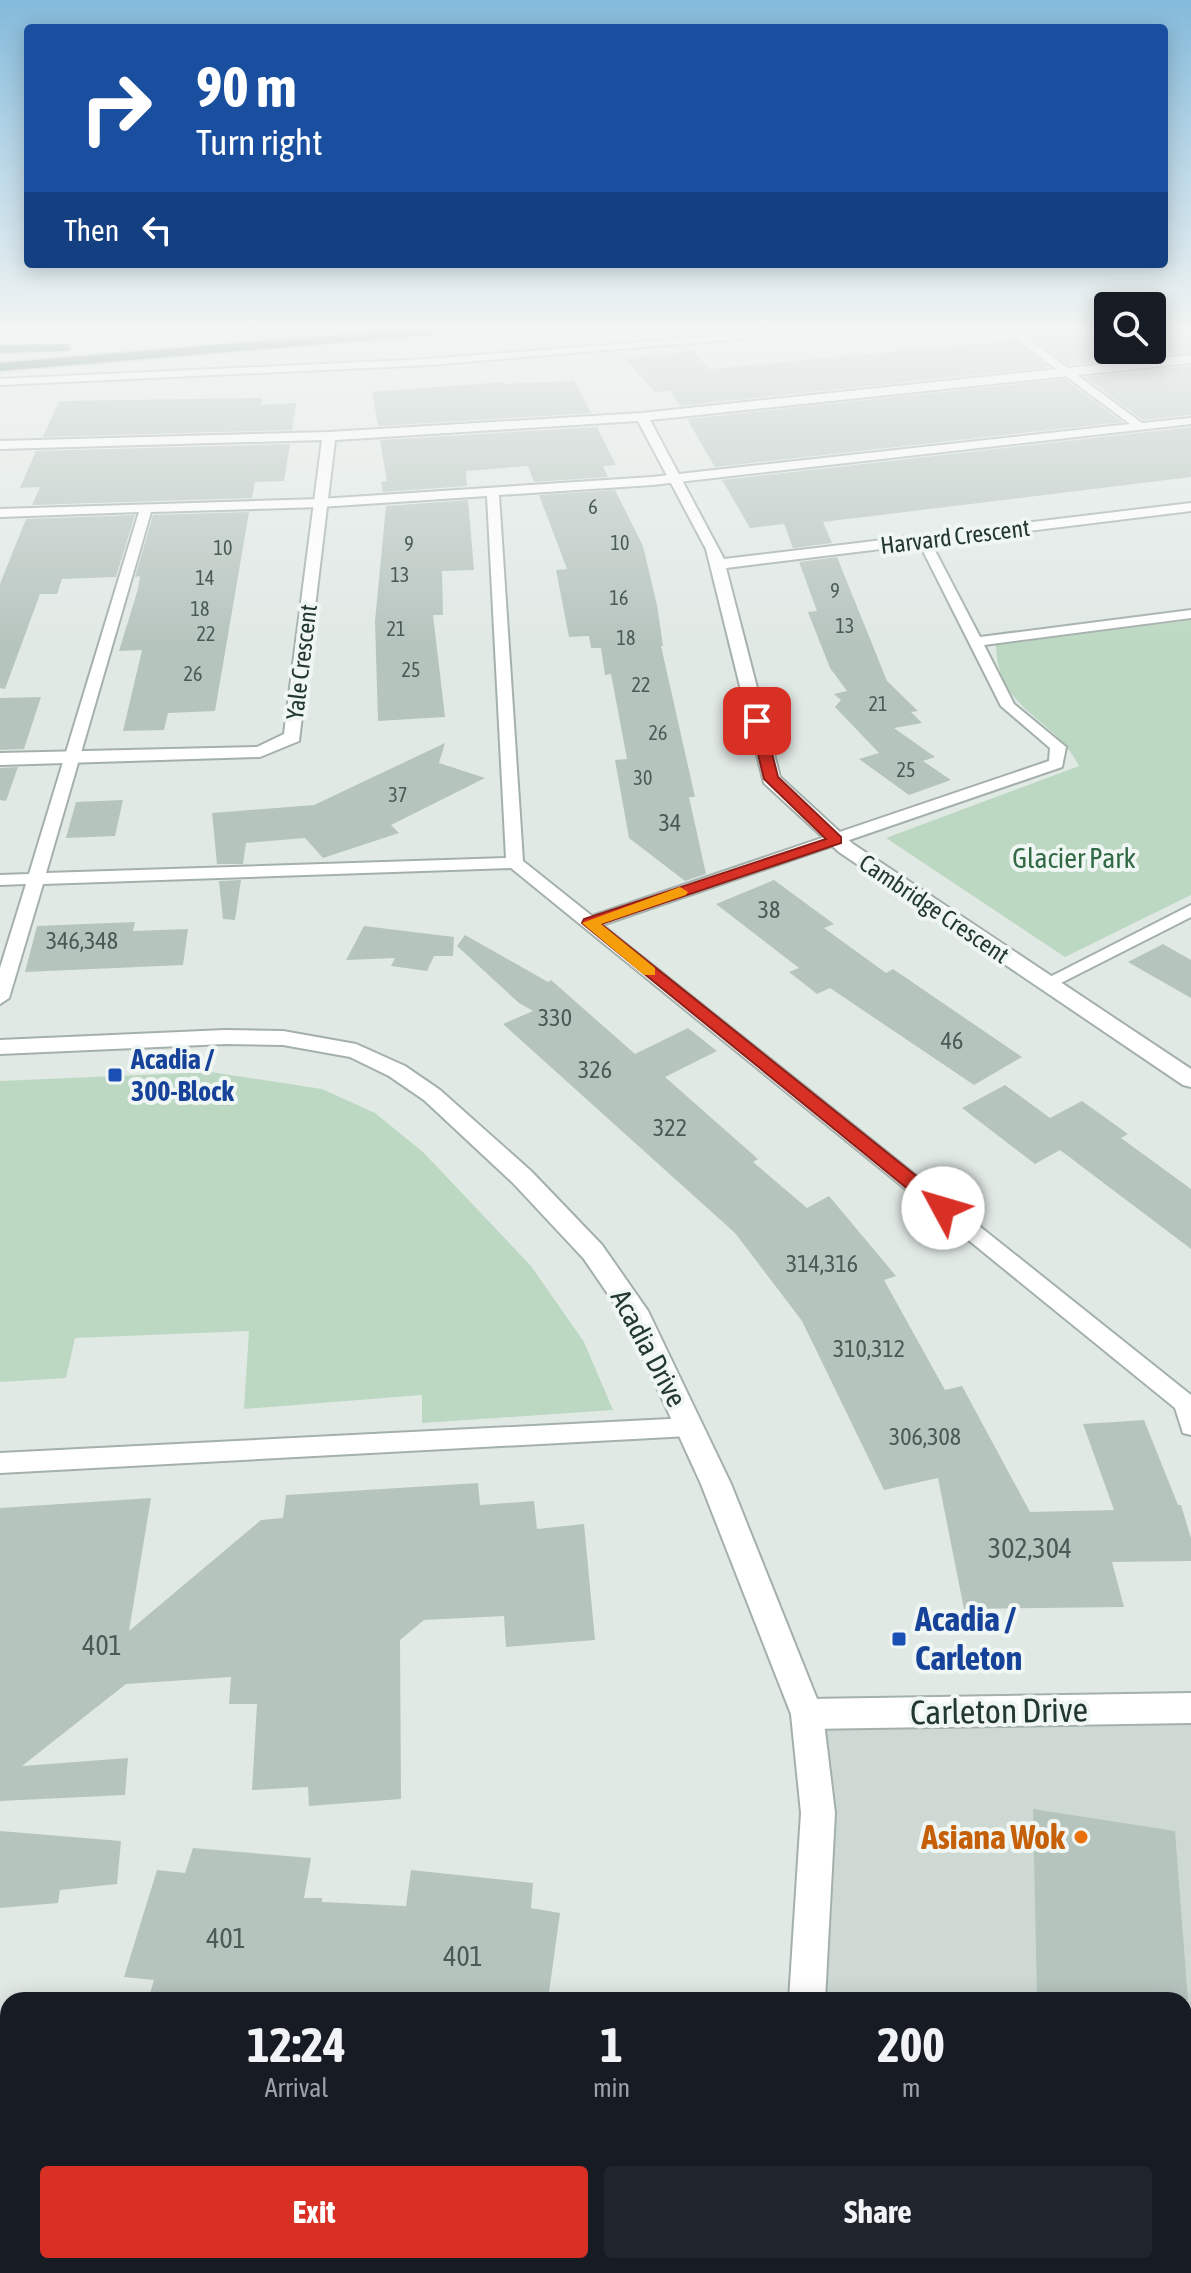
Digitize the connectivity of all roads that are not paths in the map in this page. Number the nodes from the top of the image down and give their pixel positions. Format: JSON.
{"nodes":[{"id":1,"x":377,"y":433,"type":"edge"},
{"id":2,"x":650,"y":433,"type":"edge"},
{"id":3,"x":1086,"y":433,"type":"edge"},
{"id":4,"x":329,"y":436,"type":"junction"},
{"id":5,"x":0,"y":446,"type":"edge"},
{"id":6,"x":674,"y":479,"type":"junction"},
{"id":7,"x":493,"y":492,"type":"junction"},
{"id":8,"x":320,"y":503,"type":"junction"},
{"id":9,"x":1191,"y":507,"type":"edge"},
{"id":10,"x":146,"y":509,"type":"junction"},
{"id":11,"x":0,"y":513,"type":"edge"},
{"id":12,"x":924,"y":541,"type":"junction"},
{"id":13,"x":719,"y":564,"type":"junction"},
{"id":14,"x":1191,"y":614,"type":"edge"},
{"id":15,"x":974,"y":642,"type":"junction"},
{"id":16,"x":70,"y":757,"type":"junction"},
{"id":17,"x":0,"y":759,"type":"edge"},
{"id":18,"x":836,"y":840,"type":"junction"},
{"id":19,"x":515,"y":863,"type":"junction"},
{"id":20,"x":35,"y":879,"type":"junction"},
{"id":21,"x":0,"y":880,"type":"edge"},
{"id":22,"x":1191,"y":910,"type":"edge"},
{"id":23,"x":590,"y":923,"type":"junction"},
{"id":24,"x":1045,"y":984,"type":"junction"},
{"id":25,"x":0,"y":998,"type":"edge"},
{"id":26,"x":0,"y":1047,"type":"edge"},
{"id":27,"x":1191,"y":1080,"type":"edge"},
{"id":28,"x":1189,"y":1411,"type":"edge"},
{"id":29,"x":689,"y":1427,"type":"junction"},
{"id":30,"x":0,"y":1463,"type":"edge"},
{"id":31,"x":1191,"y":1708,"type":"edge"},
{"id":32,"x":807,"y":1714,"type":"junction"},
{"id":33,"x":807,"y":1992,"type":"edge"}],
"edges":[{"from":1,"to":4,"type":"street"},
{"from":2,"to":6,"type":"street","name":"Cambridge Crescent"},
{"from":3,"to":6,"type":"lane"},
{"from":4,"to":5,"type":"street"},
{"from":4,"to":8,"type":"street","name":"Yale Crescent"},
{"from":6,"to":7,"type":"lane"},
{"from":6,"to":13,"type":"street","name":"Cambridge Crescent"},
{"from":7,"to":8,"type":"lane"},
{"from":7,"to":19,"type":"lane"},
{"from":8,"to":10,"type":"lane"},
{"from":8,"to":16,"type":"street","name":"Yale Crescent"},
{"from":9,"to":12,"type":"street","name":"Harvard Crescent"},
{"from":10,"to":11,"type":"lane"},
{"from":10,"to":16,"type":"lane"},
{"from":12,"to":13,"type":"street","name":"Harvard Crescent"},
{"from":12,"to":15,"type":"lane"},
{"from":13,"to":18,"type":"street","name":"Cambridge Crescent"},
{"from":14,"to":15,"type":"lane"},
{"from":15,"to":18,"type":"lane"},
{"from":16,"to":17,"type":"street","name":"Yale Crescent"},
{"from":16,"to":20,"type":"lane"},
{"from":18,"to":23,"type":"lane"},
{"from":18,"to":24,"type":"street","name":"Cambridge Crescent"},
{"from":19,"to":20,"type":"lane"},
{"from":19,"to":23,"type":"lane"},
{"from":20,"to":21,"type":"lane"},
{"from":20,"to":25,"type":"lane"},
{"from":22,"to":24,"type":"lane"},
{"from":23,"to":28,"type":"lane"},
{"from":24,"to":27,"type":"street","name":"Cambridge Crescent"},
{"from":26,"to":29,"type":"street","name":"Acadia Drive"},
{"from":29,"to":30,"type":"lane"},
{"from":29,"to":32,"type":"street","name":"Acadia Drive"},
{"from":31,"to":32,"type":"street","name":"Carleton Drive"},
{"from":32,"to":33,"type":"street","name":"Acadia Drive"}]}
